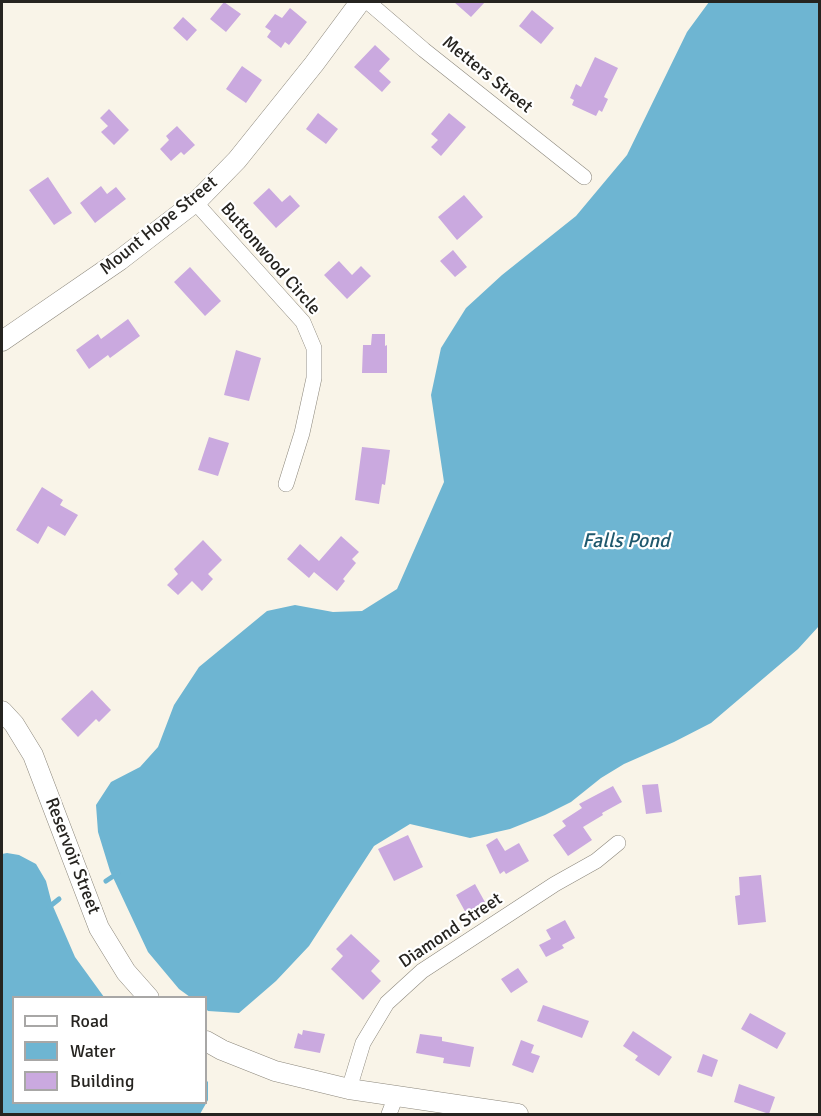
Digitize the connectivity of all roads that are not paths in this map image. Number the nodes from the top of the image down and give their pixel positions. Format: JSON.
{"nodes":[{"id":1,"x":360,"y":2,"type":"edge"},
{"id":2,"x":368,"y":2,"type":"edge"},
{"id":3,"x":584,"y":177,"type":"dead end"},
{"id":4,"x":195,"y":202,"type":"junction"},
{"id":5,"x":2,"y":341,"type":"edge"},
{"id":6,"x":286,"y":484,"type":"dead end"},
{"id":7,"x":2,"y":711,"type":"edge"},
{"id":8,"x":618,"y":843,"type":"dead end"},
{"id":9,"x":147,"y":996,"type":"edge"},
{"id":10,"x":207,"y":1042,"type":"edge"},
{"id":11,"x":349,"y":1089,"type":"junction"},
{"id":12,"x":393,"y":1105,"type":"edge"},
{"id":13,"x":518,"y":1114,"type":"edge"}],
"edges":[{"from":1,"to":4,"type":"street","name":"Mount Hope Street"},
{"from":2,"to":3,"type":"street","name":"Metters Street"},
{"from":4,"to":5,"type":"street","name":"Mount Hope Street"},
{"from":4,"to":6,"type":"street","name":"Buttonwood Circle"},
{"from":7,"to":9,"type":"street","name":"Reservoir Street"},
{"from":8,"to":11,"type":"street","name":"Diamond Street"},
{"from":10,"to":11,"type":"street"},
{"from":11,"to":12,"type":"street"},
{"from":12,"to":13,"type":"street"}]}
